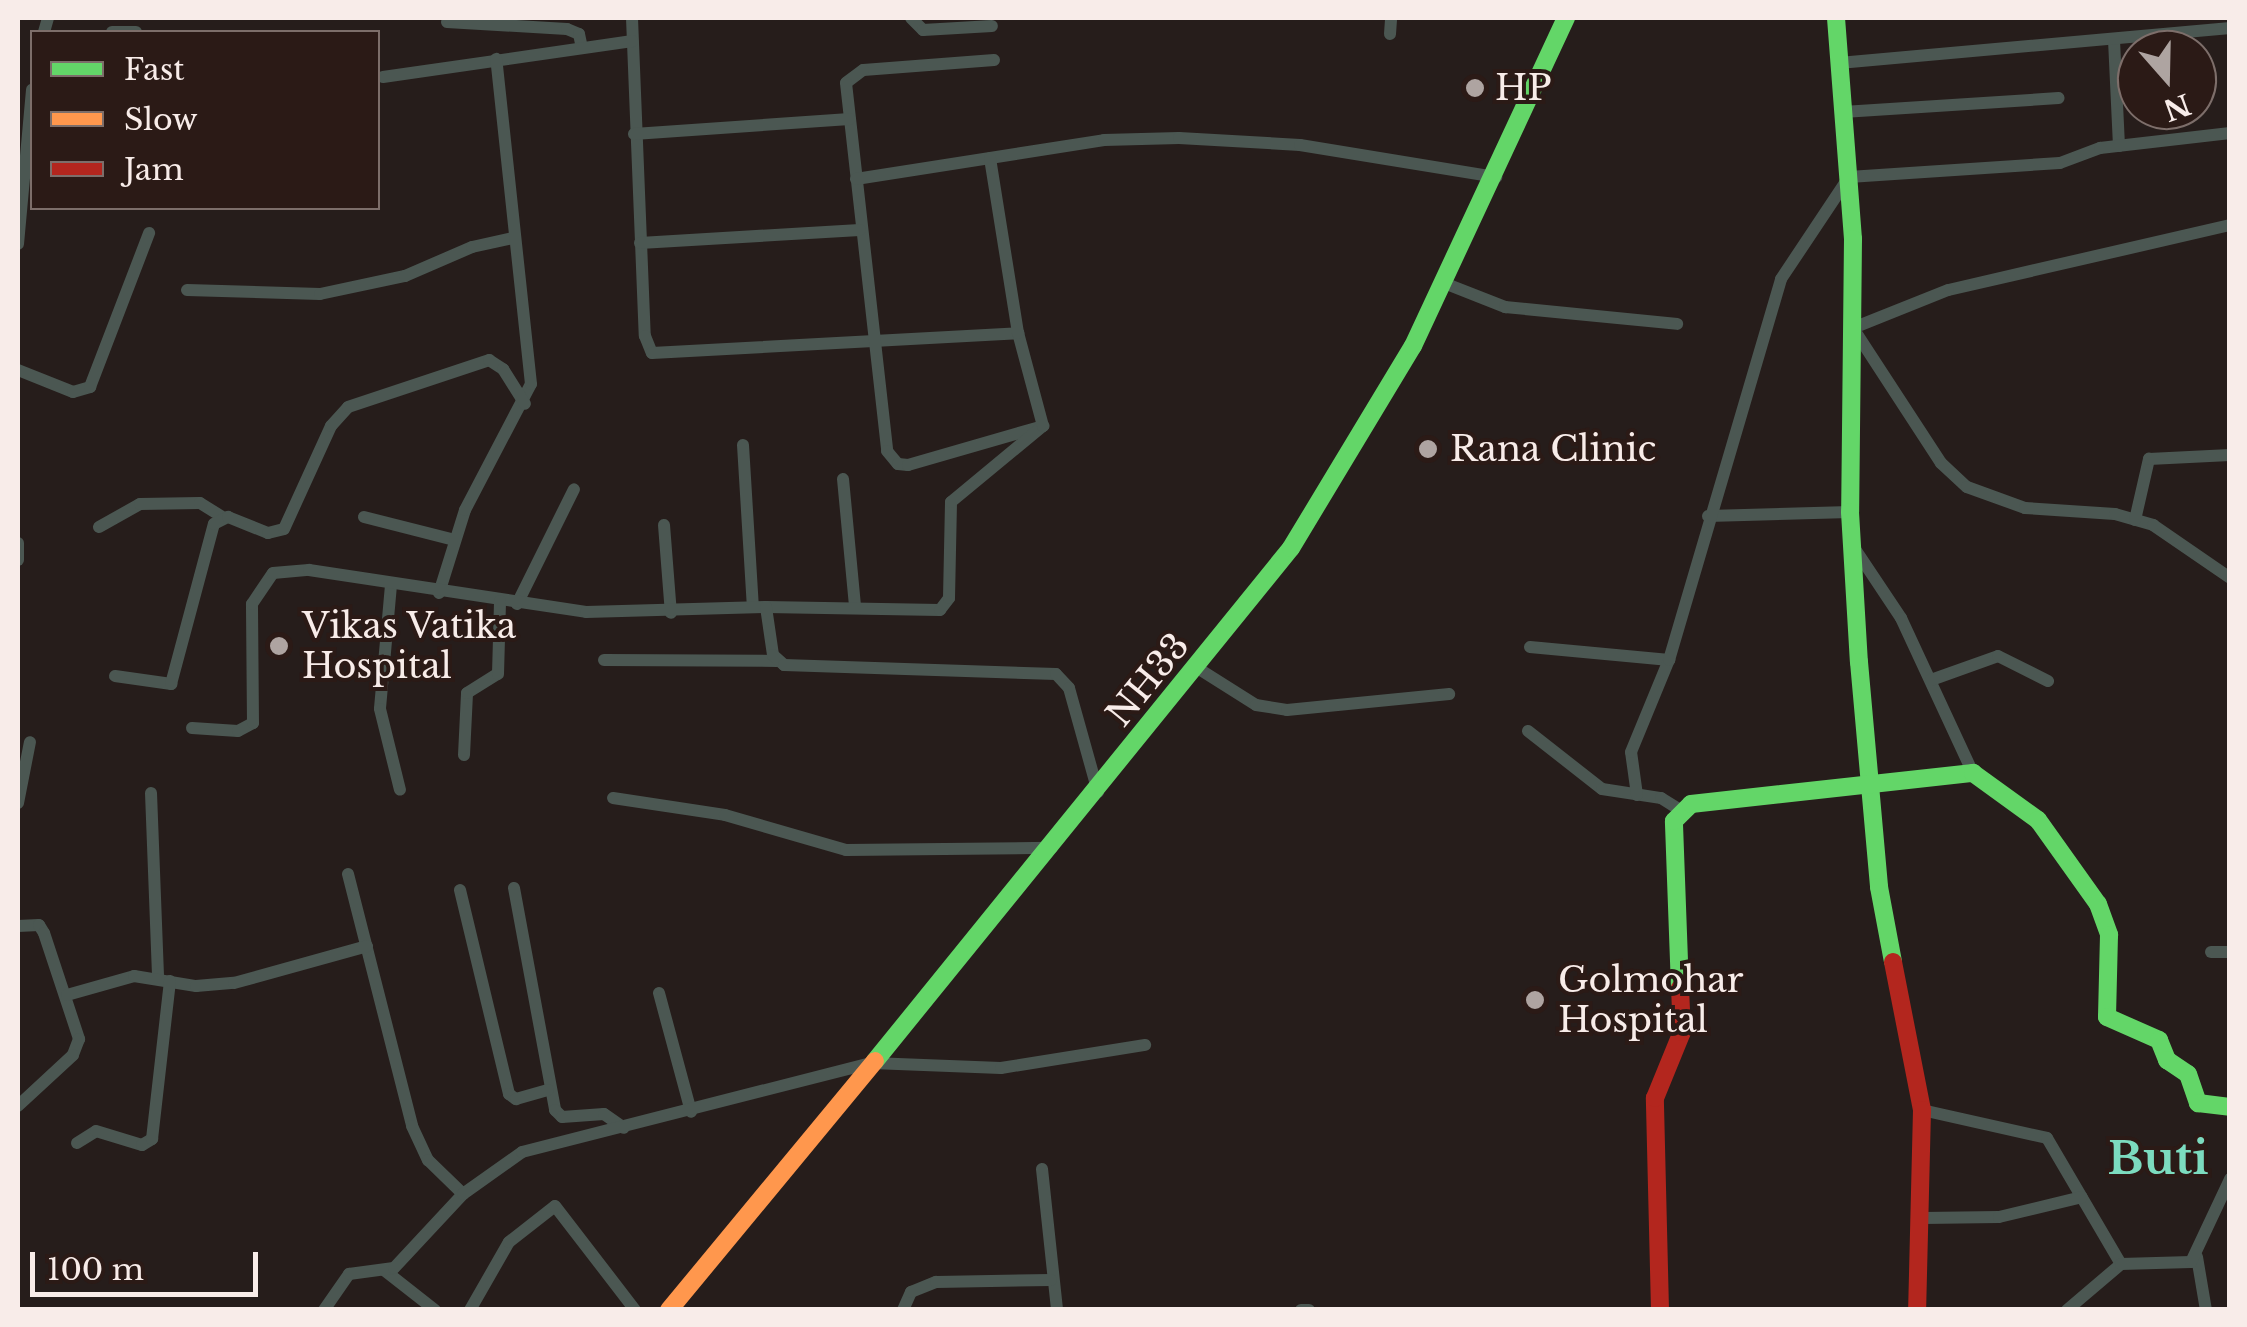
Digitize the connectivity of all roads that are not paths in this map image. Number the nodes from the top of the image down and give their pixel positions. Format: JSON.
{"nodes":[{"id":1,"x":632,"y":18,"type":"edge"},
{"id":2,"x":911,"y":18,"type":"edge"},
{"id":3,"x":1391,"y":18,"type":"edge"},
{"id":4,"x":1566,"y":18,"type":"edge"},
{"id":5,"x":1836,"y":18,"type":"edge"},
{"id":6,"x":447,"y":22,"type":"dead end"},
{"id":7,"x":992,"y":26,"type":"dead end"},
{"id":8,"x":2230,"y":28,"type":"edge"},
{"id":9,"x":1390,"y":34,"type":"dead end"},
{"id":10,"x":2114,"y":40,"type":"junction"},
{"id":11,"x":632,"y":41,"type":"junction"},
{"id":12,"x":582,"y":48,"type":"junction"},
{"id":13,"x":496,"y":59,"type":"junction"},
{"id":14,"x":994,"y":60,"type":"dead end"},
{"id":15,"x":1839,"y":64,"type":"junction"},
{"id":16,"x":383,"y":77,"type":"dead end"},
{"id":17,"x":2060,"y":98,"type":"dead end"},
{"id":18,"x":1843,"y":112,"type":"junction"},
{"id":19,"x":30,"y":113,"type":"edge"},
{"id":20,"x":849,"y":119,"type":"junction"},
{"id":21,"x":634,"y":134,"type":"junction"},
{"id":22,"x":2230,"y":134,"type":"edge"},
{"id":23,"x":2119,"y":146,"type":"junction"},
{"id":24,"x":990,"y":158,"type":"junction"},
{"id":25,"x":1496,"y":177,"type":"junction"},
{"id":26,"x":1849,"y":177,"type":"junction"},
{"id":27,"x":856,"y":179,"type":"junction"},
{"id":28,"x":24,"y":181,"type":"edge"},
{"id":29,"x":2230,"y":226,"type":"edge"},
{"id":30,"x":860,"y":230,"type":"junction"},
{"id":31,"x":149,"y":233,"type":"dead end"},
{"id":32,"x":513,"y":238,"type":"junction"},
{"id":33,"x":640,"y":243,"type":"junction"},
{"id":34,"x":18,"y":244,"type":"edge"},
{"id":35,"x":1444,"y":284,"type":"junction"},
{"id":36,"x":187,"y":290,"type":"dead end"},
{"id":37,"x":1677,"y":324,"type":"dead end"},
{"id":38,"x":1852,"y":328,"type":"junction"},
{"id":39,"x":1018,"y":333,"type":"junction"},
{"id":40,"x":874,"y":341,"type":"junction"},
{"id":41,"x":18,"y":370,"type":"edge"},
{"id":42,"x":526,"y":404,"type":"junction"},
{"id":43,"x":1042,"y":426,"type":"junction"},
{"id":44,"x":743,"y":445,"type":"dead end"},
{"id":45,"x":2230,"y":455,"type":"edge"},
{"id":46,"x":843,"y":480,"type":"dead end"},
{"id":47,"x":574,"y":489,"type":"dead end"},
{"id":48,"x":1850,"y":512,"type":"junction"},
{"id":49,"x":1708,"y":516,"type":"junction"},
{"id":50,"x":222,"y":517,"type":"junction"},
{"id":51,"x":364,"y":517,"type":"dead end"},
{"id":52,"x":2135,"y":520,"type":"junction"},
{"id":53,"x":664,"y":525,"type":"dead end"},
{"id":54,"x":99,"y":528,"type":"dead end"},
{"id":55,"x":455,"y":540,"type":"junction"},
{"id":56,"x":18,"y":543,"type":"edge"},
{"id":57,"x":1852,"y":544,"type":"junction"},
{"id":58,"x":18,"y":560,"type":"edge"},
{"id":59,"x":2230,"y":578,"type":"edge"},
{"id":60,"x":391,"y":585,"type":"junction"},
{"id":61,"x":439,"y":594,"type":"junction"},
{"id":62,"x":500,"y":601,"type":"junction"},
{"id":63,"x":518,"y":604,"type":"junction"},
{"id":64,"x":760,"y":607,"type":"junction"},
{"id":65,"x":855,"y":607,"type":"junction"},
{"id":66,"x":671,"y":613,"type":"junction"},
{"id":67,"x":1530,"y":646,"type":"dead end"},
{"id":68,"x":604,"y":660,"type":"dead end"},
{"id":69,"x":1668,"y":660,"type":"junction"},
{"id":70,"x":777,"y":661,"type":"junction"},
{"id":71,"x":1199,"y":669,"type":"junction"},
{"id":72,"x":115,"y":676,"type":"dead end"},
{"id":73,"x":1931,"y":680,"type":"junction"},
{"id":74,"x":2048,"y":681,"type":"dead end"},
{"id":75,"x":1449,"y":694,"type":"dead end"},
{"id":76,"x":192,"y":728,"type":"dead end"},
{"id":77,"x":1528,"y":731,"type":"dead end"},
{"id":78,"x":30,"y":742,"type":"dead end"},
{"id":79,"x":464,"y":754,"type":"dead end"},
{"id":80,"x":1973,"y":772,"type":"junction"},
{"id":81,"x":1868,"y":783,"type":"junction"},
{"id":82,"x":400,"y":790,"type":"dead end"},
{"id":83,"x":151,"y":792,"type":"dead end"},
{"id":84,"x":1098,"y":792,"type":"junction"},
{"id":85,"x":1637,"y":794,"type":"junction"},
{"id":86,"x":613,"y":798,"type":"dead end"},
{"id":87,"x":18,"y":802,"type":"edge"},
{"id":88,"x":1680,"y":810,"type":"junction"},
{"id":89,"x":1052,"y":848,"type":"junction"},
{"id":90,"x":348,"y":874,"type":"dead end"},
{"id":91,"x":514,"y":888,"type":"dead end"},
{"id":92,"x":460,"y":890,"type":"dead end"},
{"id":93,"x":18,"y":926,"type":"edge"},
{"id":94,"x":367,"y":946,"type":"junction"},
{"id":95,"x":2211,"y":952,"type":"dead end"},
{"id":96,"x":2230,"y":952,"type":"edge"},
{"id":97,"x":164,"y":980,"type":"junction"},
{"id":98,"x":659,"y":992,"type":"dead end"},
{"id":99,"x":67,"y":995,"type":"junction"},
{"id":100,"x":1145,"y":1044,"type":"dead end"},
{"id":101,"x":872,"y":1063,"type":"junction"},
{"id":102,"x":548,"y":1090,"type":"junction"},
{"id":103,"x":18,"y":1106,"type":"edge"},
{"id":104,"x":2230,"y":1107,"type":"edge"},
{"id":105,"x":1922,"y":1110,"type":"junction"},
{"id":106,"x":691,"y":1112,"type":"junction"},
{"id":107,"x":624,"y":1128,"type":"junction"},
{"id":108,"x":76,"y":1143,"type":"dead end"},
{"id":109,"x":1042,"y":1170,"type":"dead end"},
{"id":110,"x":2230,"y":1179,"type":"edge"},
{"id":111,"x":463,"y":1194,"type":"junction"},
{"id":112,"x":2082,"y":1197,"type":"junction"},
{"id":113,"x":1923,"y":1218,"type":"junction"},
{"id":114,"x":2197,"y":1257,"type":"junction"},
{"id":115,"x":2121,"y":1264,"type":"junction"},
{"id":116,"x":384,"y":1270,"type":"junction"},
{"id":117,"x":1052,"y":1280,"type":"junction"},
{"id":118,"x":324,"y":1310,"type":"edge"},
{"id":119,"x":435,"y":1310,"type":"edge"},
{"id":120,"x":470,"y":1310,"type":"edge"},
{"id":121,"x":635,"y":1310,"type":"edge"},
{"id":122,"x":669,"y":1310,"type":"edge"},
{"id":123,"x":903,"y":1310,"type":"edge"},
{"id":124,"x":1057,"y":1310,"type":"edge"},
{"id":125,"x":1301,"y":1310,"type":"edge"},
{"id":126,"x":1309,"y":1310,"type":"edge"},
{"id":127,"x":1660,"y":1310,"type":"edge"},
{"id":128,"x":1917,"y":1310,"type":"edge"},
{"id":129,"x":2067,"y":1310,"type":"edge"},
{"id":130,"x":2206,"y":1310,"type":"edge"}],
"edges":[{"from":1,"to":11,"type":"street"},
{"from":2,"to":7,"type":"street"},
{"from":3,"to":9,"type":"street"},
{"from":4,"to":25,"type":"street","name":"NH33"},
{"from":5,"to":15,"type":"street"},
{"from":6,"to":12,"type":"street"},
{"from":8,"to":10,"type":"street"},
{"from":10,"to":15,"type":"street"},
{"from":10,"to":23,"type":"street"},
{"from":11,"to":12,"type":"street"},
{"from":11,"to":21,"type":"street"},
{"from":12,"to":13,"type":"street"},
{"from":13,"to":16,"type":"street"},
{"from":13,"to":32,"type":"street"},
{"from":14,"to":20,"type":"street"},
{"from":15,"to":18,"type":"street"},
{"from":17,"to":18,"type":"street"},
{"from":18,"to":26,"type":"street"},
{"from":19,"to":28,"type":"street"},
{"from":20,"to":21,"type":"street"},
{"from":20,"to":27,"type":"street"},
{"from":21,"to":33,"type":"street"},
{"from":22,"to":23,"type":"street"},
{"from":23,"to":26,"type":"street"},
{"from":24,"to":25,"type":"street"},
{"from":24,"to":27,"type":"street"},
{"from":24,"to":39,"type":"street"},
{"from":25,"to":35,"type":"street","name":"NH33"},
{"from":26,"to":38,"type":"street"},
{"from":26,"to":49,"type":"street"},
{"from":27,"to":30,"type":"street"},
{"from":28,"to":34,"type":"street"},
{"from":29,"to":38,"type":"street"},
{"from":30,"to":33,"type":"street"},
{"from":30,"to":40,"type":"street"},
{"from":31,"to":41,"type":"street"},
{"from":32,"to":36,"type":"street"},
{"from":32,"to":42,"type":"street"},
{"from":33,"to":40,"type":"street"},
{"from":35,"to":37,"type":"street"},
{"from":35,"to":71,"type":"street","name":"NH33"},
{"from":38,"to":48,"type":"street"},
{"from":38,"to":52,"type":"street"},
{"from":39,"to":40,"type":"street"},
{"from":39,"to":43,"type":"street"},
{"from":40,"to":43,"type":"street"},
{"from":42,"to":50,"type":"street"},
{"from":42,"to":55,"type":"street"},
{"from":43,"to":65,"type":"street"},
{"from":44,"to":64,"type":"street"},
{"from":45,"to":52,"type":"street"},
{"from":46,"to":65,"type":"street"},
{"from":47,"to":63,"type":"street"},
{"from":48,"to":49,"type":"street"},
{"from":48,"to":57,"type":"street"},
{"from":49,"to":69,"type":"street"},
{"from":50,"to":54,"type":"street"},
{"from":50,"to":72,"type":"street"},
{"from":51,"to":55,"type":"street"},
{"from":52,"to":59,"type":"street"},
{"from":53,"to":66,"type":"street"},
{"from":55,"to":61,"type":"street"},
{"from":56,"to":58,"type":"street"},
{"from":57,"to":73,"type":"street"},
{"from":57,"to":81,"type":"street"},
{"from":60,"to":61,"type":"street"},
{"from":60,"to":76,"type":"street"},
{"from":60,"to":82,"type":"street"},
{"from":61,"to":62,"type":"street"},
{"from":62,"to":63,"type":"street"},
{"from":62,"to":79,"type":"street"},
{"from":63,"to":66,"type":"street"},
{"from":64,"to":65,"type":"street"},
{"from":64,"to":66,"type":"street"},
{"from":64,"to":70,"type":"street"},
{"from":67,"to":69,"type":"street"},
{"from":68,"to":70,"type":"street"},
{"from":69,"to":85,"type":"street"},
{"from":70,"to":84,"type":"street"},
{"from":71,"to":75,"type":"street"},
{"from":71,"to":84,"type":"street","name":"NH33"},
{"from":73,"to":74,"type":"street"},
{"from":73,"to":80,"type":"street"},
{"from":77,"to":85,"type":"street"},
{"from":78,"to":87,"type":"street"},
{"from":80,"to":81,"type":"street"},
{"from":80,"to":104,"type":"street"},
{"from":81,"to":88,"type":"street"},
{"from":81,"to":105,"type":"street"},
{"from":83,"to":97,"type":"street"},
{"from":84,"to":89,"type":"street","name":"NH33"},
{"from":85,"to":88,"type":"street"},
{"from":86,"to":89,"type":"street"},
{"from":88,"to":127,"type":"street"},
{"from":89,"to":101,"type":"street","name":"NH33"},
{"from":90,"to":94,"type":"street"},
{"from":91,"to":102,"type":"street"},
{"from":92,"to":102,"type":"street"},
{"from":93,"to":99,"type":"street"},
{"from":94,"to":97,"type":"street"},
{"from":94,"to":111,"type":"street"},
{"from":95,"to":96,"type":"street"},
{"from":97,"to":99,"type":"street"},
{"from":97,"to":108,"type":"street"},
{"from":98,"to":106,"type":"street"},
{"from":99,"to":103,"type":"street"},
{"from":100,"to":101,"type":"street"},
{"from":101,"to":106,"type":"street"},
{"from":101,"to":122,"type":"street","name":"NH33"},
{"from":102,"to":107,"type":"street"},
{"from":105,"to":112,"type":"street"},
{"from":105,"to":113,"type":"street"},
{"from":106,"to":107,"type":"street"},
{"from":107,"to":111,"type":"street"},
{"from":109,"to":117,"type":"street"},
{"from":110,"to":114,"type":"street"},
{"from":111,"to":116,"type":"street"},
{"from":112,"to":113,"type":"street"},
{"from":112,"to":115,"type":"street"},
{"from":113,"to":128,"type":"street"},
{"from":114,"to":115,"type":"street"},
{"from":114,"to":130,"type":"street"},
{"from":115,"to":129,"type":"street"},
{"from":116,"to":118,"type":"street"},
{"from":116,"to":119,"type":"street"},
{"from":117,"to":123,"type":"street"},
{"from":117,"to":124,"type":"street"},
{"from":120,"to":121,"type":"street"},
{"from":125,"to":126,"type":"street"}]}
